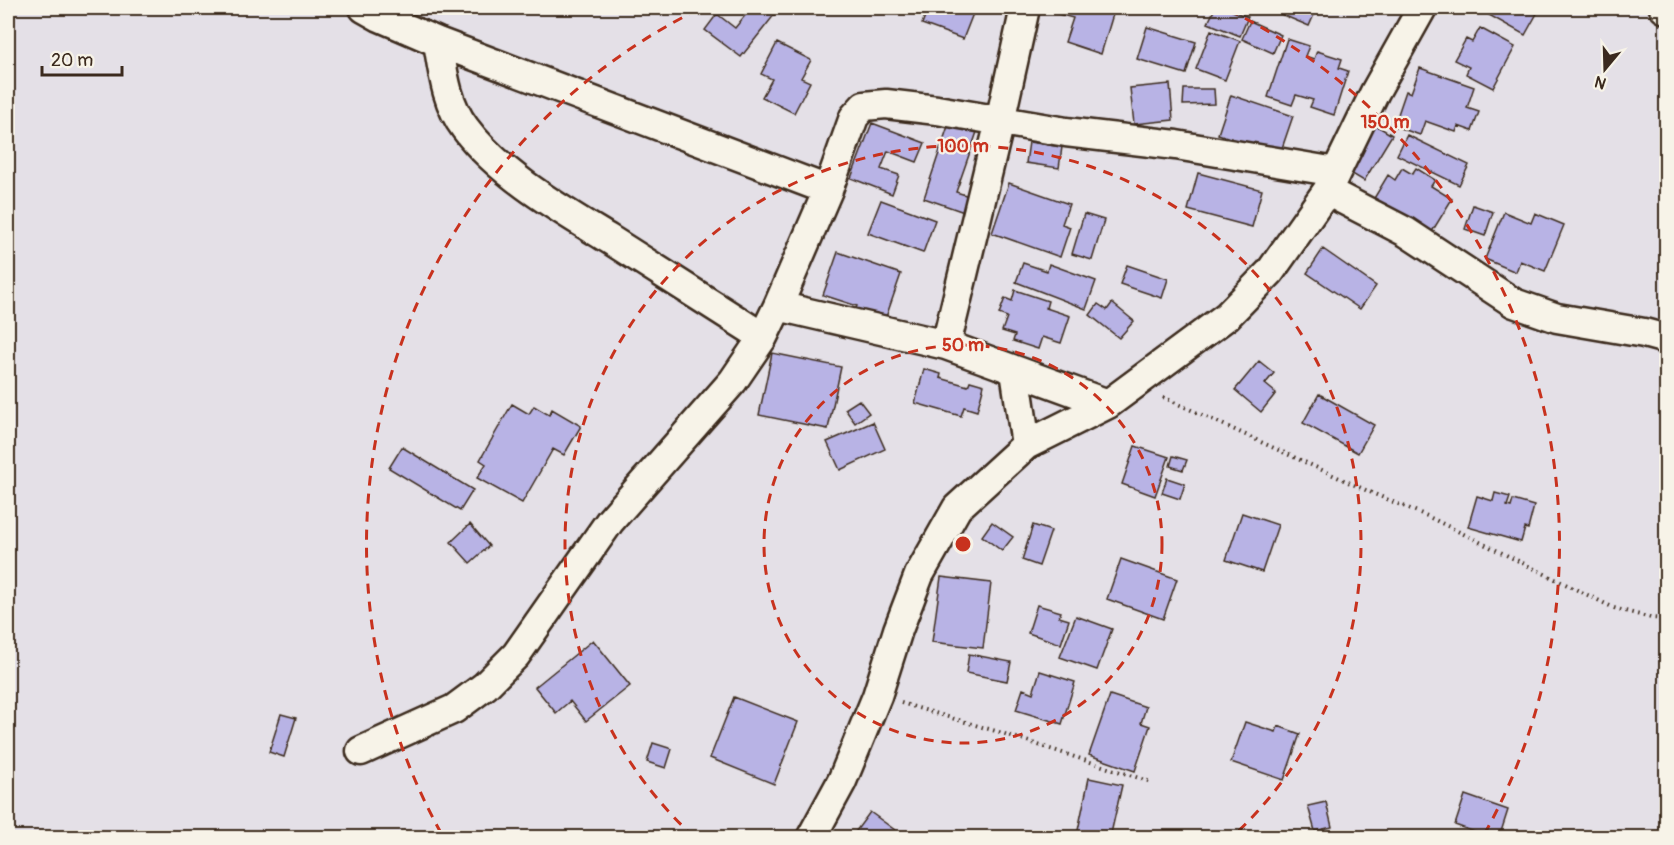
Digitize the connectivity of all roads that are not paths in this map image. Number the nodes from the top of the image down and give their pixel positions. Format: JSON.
{"nodes":[{"id":1,"x":364,"y":8,"type":"edge"},
{"id":2,"x":1024,"y":8,"type":"edge"},
{"id":3,"x":1422,"y":8,"type":"edge"},
{"id":4,"x":438,"y":42,"type":"junction"},
{"id":5,"x":1000,"y":121,"type":"junction"},
{"id":6,"x":1331,"y":182,"type":"junction"},
{"id":7,"x":828,"y":190,"type":"junction"},
{"id":8,"x":778,"y":306,"type":"junction"},
{"id":9,"x":763,"y":337,"type":"junction"},
{"id":10,"x":1666,"y":339,"type":"edge"},
{"id":11,"x":946,"y":345,"type":"junction"},
{"id":12,"x":1015,"y":371,"type":"junction"},
{"id":13,"x":1108,"y":405,"type":"junction"},
{"id":14,"x":1026,"y":446,"type":"junction"},
{"id":15,"x":361,"y":751,"type":"dead end"},
{"id":16,"x":811,"y":837,"type":"edge"}],
"edges":[{"from":1,"to":4,"type":"street"},
{"from":2,"to":5,"type":"street"},
{"from":3,"to":6,"type":"street"},
{"from":4,"to":7,"type":"street"},
{"from":4,"to":9,"type":"street"},
{"from":5,"to":6,"type":"street"},
{"from":5,"to":7,"type":"street"},
{"from":5,"to":11,"type":"street"},
{"from":6,"to":10,"type":"street"},
{"from":6,"to":13,"type":"street"},
{"from":7,"to":8,"type":"street"},
{"from":8,"to":9,"type":"street"},
{"from":8,"to":11,"type":"street"},
{"from":9,"to":15,"type":"street"},
{"from":11,"to":12,"type":"street"},
{"from":12,"to":13,"type":"street"},
{"from":12,"to":14,"type":"street"},
{"from":13,"to":14,"type":"street"},
{"from":14,"to":16,"type":"street"}]}
